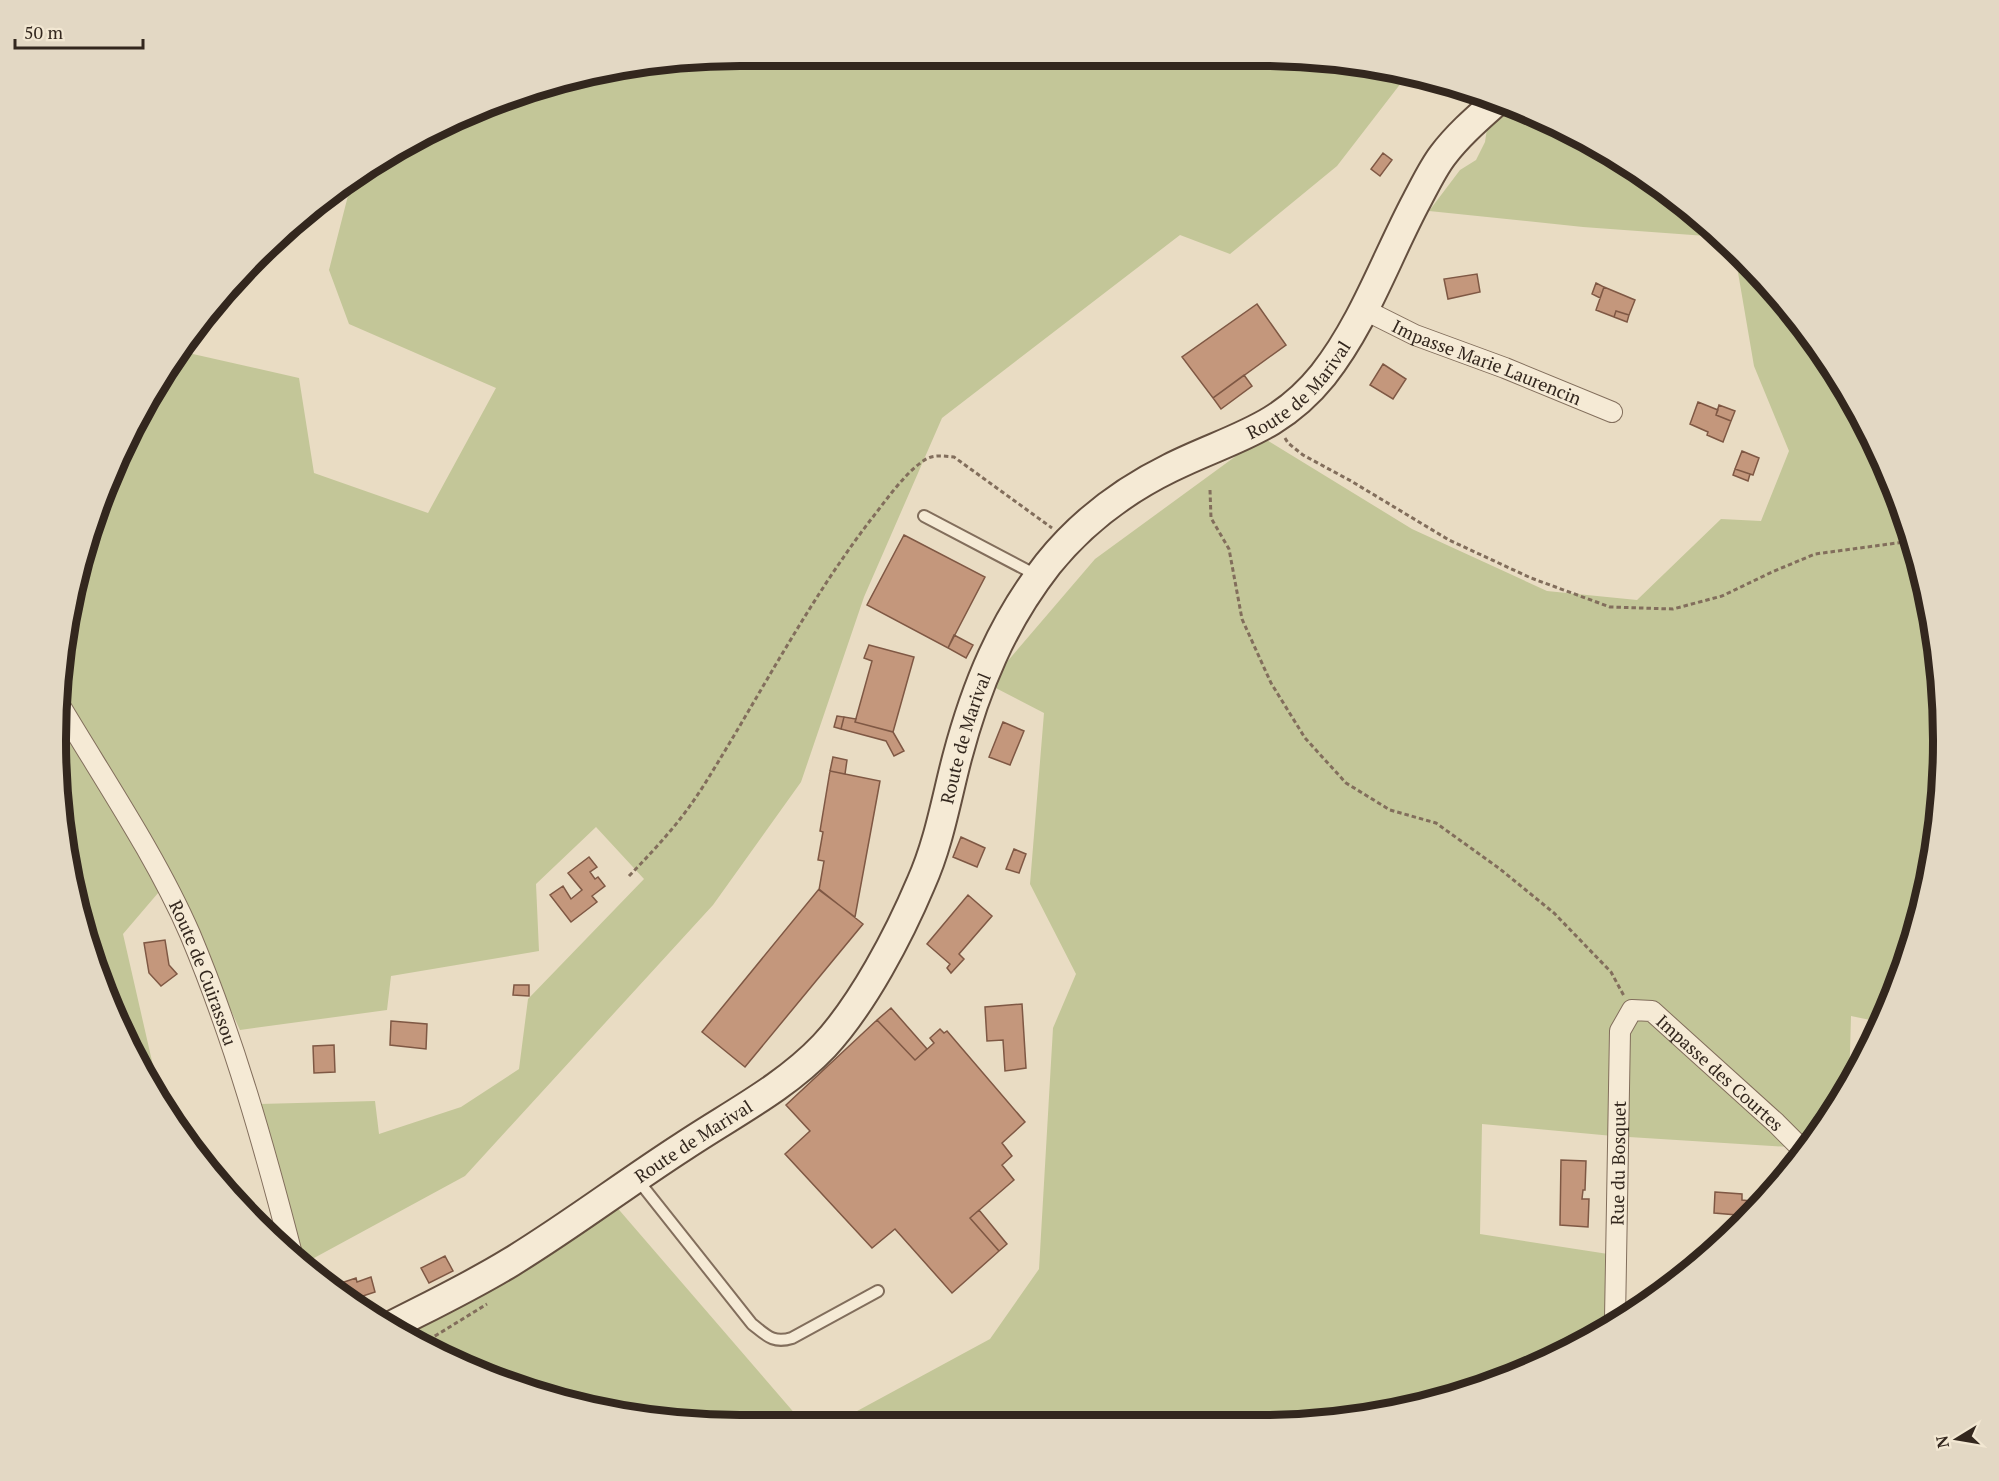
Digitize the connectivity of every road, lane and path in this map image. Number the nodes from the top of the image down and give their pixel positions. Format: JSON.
{"nodes":[{"id":1,"x":1490,"y":107,"type":"edge"},
{"id":2,"x":1363,"y":309,"type":"junction"},
{"id":3,"x":1612,"y":412,"type":"dead end"},
{"id":4,"x":1275,"y":420,"type":"junction"},
{"id":5,"x":1210,"y":490,"type":"dead end"},
{"id":6,"x":924,"y":516,"type":"dead end"},
{"id":7,"x":1068,"y":541,"type":"junction"},
{"id":8,"x":1903,"y":542,"type":"edge"},
{"id":9,"x":1039,"y":577,"type":"junction"},
{"id":10,"x":67,"y":718,"type":"edge"},
{"id":11,"x":629,"y":876,"type":"dead end"},
{"id":12,"x":1632,"y":1010,"type":"junction"},
{"id":13,"x":1798,"y":1145,"type":"edge"},
{"id":14,"x":636,"y":1178,"type":"junction"},
{"id":15,"x":288,"y":1240,"type":"edge"},
{"id":16,"x":878,"y":1291,"type":"dead end"},
{"id":17,"x":490,"y":1302,"type":"dead end"},
{"id":18,"x":1615,"y":1313,"type":"edge"},
{"id":19,"x":398,"y":1322,"type":"edge"},
{"id":20,"x":430,"y":1339,"type":"edge"}],
"edges":[{"from":1,"to":2,"type":"main road","name":"Route de Marival"},
{"from":2,"to":3,"type":"street","name":"Impasse Marie Laurencin"},
{"from":2,"to":4,"type":"main road","name":"Route de Marival"},
{"from":4,"to":7,"type":"main road","name":"Route de Marival"},
{"from":4,"to":8,"type":"path"},
{"from":5,"to":12,"type":"path"},
{"from":6,"to":9,"type":"lane"},
{"from":7,"to":9,"type":"main road","name":"Route de Marival"},
{"from":7,"to":11,"type":"path"},
{"from":9,"to":14,"type":"main road","name":"Route de Marival"},
{"from":10,"to":15,"type":"street","name":"Route de Cuirassou"},
{"from":12,"to":13,"type":"street","name":"Impasse des Courtes"},
{"from":12,"to":18,"type":"street","name":"Rue du Bosquet"},
{"from":14,"to":16,"type":"lane"},
{"from":14,"to":19,"type":"main road","name":"Route de Marival"},
{"from":17,"to":20,"type":"path"}]}
